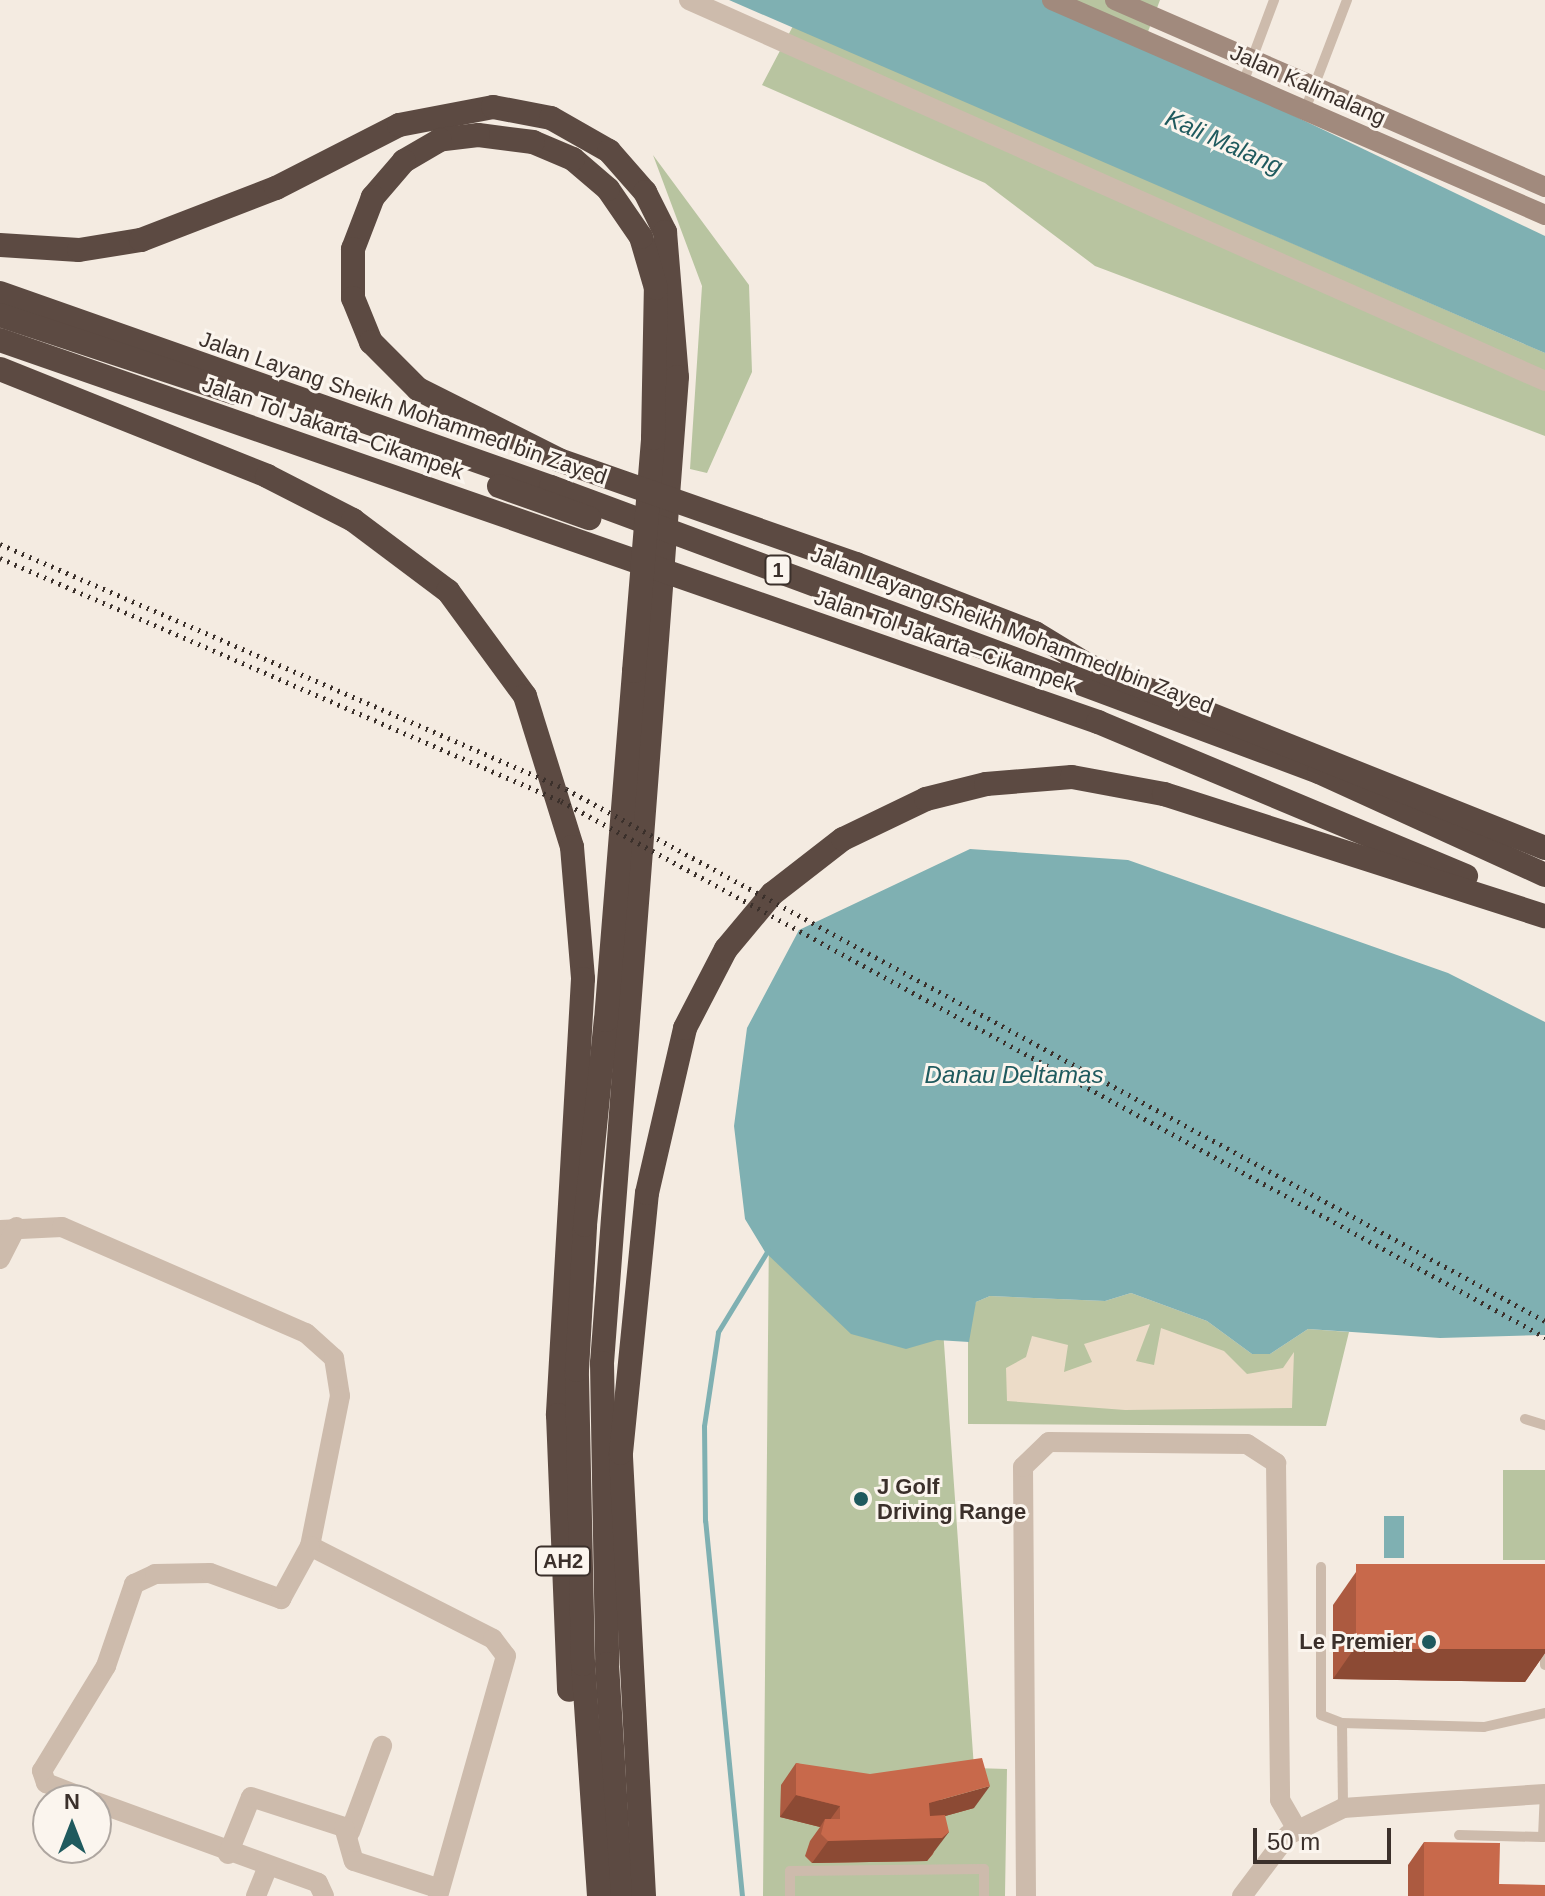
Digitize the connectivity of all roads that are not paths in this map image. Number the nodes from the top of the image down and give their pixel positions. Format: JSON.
{"nodes":[{"id":1,"x":689,"y":0,"type":"edge"},
{"id":2,"x":1052,"y":0,"type":"edge"},
{"id":3,"x":1115,"y":0,"type":"edge"},
{"id":4,"x":1274,"y":0,"type":"edge"},
{"id":5,"x":1347,"y":0,"type":"edge"},
{"id":6,"x":1251,"y":59,"type":"junction"},
{"id":7,"x":1243,"y":83,"type":"junction"},
{"id":8,"x":1314,"y":86,"type":"junction"},
{"id":9,"x":1305,"y":110,"type":"junction"},
{"id":10,"x":1545,"y":187,"type":"edge"},
{"id":11,"x":1545,"y":215,"type":"edge"},
{"id":12,"x":0,"y":245,"type":"edge"},
{"id":13,"x":0,"y":277,"type":"edge"},
{"id":14,"x":0,"y":293,"type":"edge"},
{"id":15,"x":0,"y":315,"type":"edge"},
{"id":16,"x":0,"y":340,"type":"edge"},
{"id":17,"x":0,"y":369,"type":"edge"},
{"id":18,"x":1545,"y":381,"type":"edge"},
{"id":19,"x":663,"y":439,"type":"junction"},
{"id":20,"x":1086,"y":664,"type":"junction"},
{"id":21,"x":645,"y":673,"type":"junction"},
{"id":22,"x":1545,"y":848,"type":"edge"},
{"id":23,"x":1545,"y":875,"type":"edge"},
{"id":24,"x":1545,"y":890,"type":"edge"},
{"id":25,"x":1545,"y":914,"type":"edge"},
{"id":26,"x":575,"y":1226,"type":"junction"},
{"id":27,"x":8,"y":1228,"type":"edge"},
{"id":28,"x":0,"y":1259,"type":"edge"},
{"id":29,"x":1525,"y":1419,"type":"dead end"},
{"id":30,"x":1545,"y":1425,"type":"edge"},
{"id":31,"x":310,"y":1546,"type":"junction"},
{"id":32,"x":1321,"y":1567,"type":"dead end"},
{"id":33,"x":1544,"y":1629,"type":"edge"},
{"id":34,"x":1545,"y":1665,"type":"edge"},
{"id":35,"x":1545,"y":1713,"type":"edge"},
{"id":36,"x":1342,"y":1723,"type":"junction"},
{"id":37,"x":382,"y":1746,"type":"dead end"},
{"id":38,"x":49,"y":1784,"type":"edge"},
{"id":39,"x":1545,"y":1792,"type":"edge"},
{"id":40,"x":112,"y":1808,"type":"edge"},
{"id":41,"x":1343,"y":1808,"type":"junction"},
{"id":42,"x":1297,"y":1829,"type":"junction"},
{"id":43,"x":350,"y":1832,"type":"junction"},
{"id":44,"x":1459,"y":1835,"type":"dead end"},
{"id":45,"x":1544,"y":1838,"type":"edge"},
{"id":46,"x":228,"y":1854,"type":"junction"},
{"id":47,"x":267,"y":1869,"type":"junction"},
{"id":48,"x":439,"y":1892,"type":"edge"},
{"id":49,"x":256,"y":1896,"type":"edge"},
{"id":50,"x":324,"y":1896,"type":"edge"},
{"id":51,"x":587,"y":1896,"type":"edge"},
{"id":52,"x":599,"y":1896,"type":"edge"},
{"id":53,"x":621,"y":1896,"type":"edge"},
{"id":54,"x":644,"y":1896,"type":"edge"},
{"id":55,"x":790,"y":1896,"type":"edge"},
{"id":56,"x":984,"y":1896,"type":"edge"},
{"id":57,"x":1026,"y":1896,"type":"edge"},
{"id":58,"x":1242,"y":1896,"type":"edge"}],
"edges":[{"from":1,"to":18,"type":"street"},
{"from":2,"to":7,"type":"main road","name":"Jalan Kalimalang"},
{"from":3,"to":6,"type":"main road","name":"Jalan Kalimalang"},
{"from":4,"to":6,"type":"lane"},
{"from":5,"to":8,"type":"lane"},
{"from":6,"to":7,"type":"lane"},
{"from":6,"to":8,"type":"main road","name":"Jalan Kalimalang"},
{"from":7,"to":9,"type":"main road","name":"Jalan Kalimalang"},
{"from":8,"to":9,"type":"lane"},
{"from":8,"to":10,"type":"main road","name":"Jalan Kalimalang"},
{"from":9,"to":11,"type":"main road","name":"Jalan Kalimalang"},
{"from":12,"to":19,"type":"highway"},
{"from":13,"to":20,"type":"highway","name":"Jalan Tol Jakarta–Cikampek","number":"1"},
{"from":14,"to":23,"type":"highway","name":"Jalan Layang Sheikh Mohammed bin Zayed","number":"1"},
{"from":15,"to":24,"type":"highway","name":"Jalan Layang Sheikh Mohammed bin Zayed","number":"1"},
{"from":16,"to":25,"type":"highway","name":"Jalan Tol Jakarta–Cikampek","number":"1"},
{"from":17,"to":26,"type":"highway"},
{"from":19,"to":20,"type":"highway"},
{"from":19,"to":21,"type":"highway"},
{"from":20,"to":22,"type":"highway","name":"Jalan Tol Jakarta–Cikampek","number":"1"},
{"from":21,"to":26,"type":"highway"},
{"from":21,"to":53,"type":"highway"},
{"from":25,"to":54,"type":"highway"},
{"from":26,"to":51,"type":"highway","number":"AH2"},
{"from":26,"to":52,"type":"highway","number":"AH2"},
{"from":27,"to":28,"type":"street"},
{"from":27,"to":31,"type":"street"},
{"from":29,"to":30,"type":"lane"},
{"from":31,"to":38,"type":"street"},
{"from":31,"to":48,"type":"street"},
{"from":32,"to":36,"type":"lane"},
{"from":33,"to":34,"type":"lane"},
{"from":35,"to":36,"type":"lane"},
{"from":36,"to":41,"type":"lane"},
{"from":37,"to":43,"type":"street"},
{"from":39,"to":41,"type":"street"},
{"from":39,"to":45,"type":"lane"},
{"from":40,"to":46,"type":"street"},
{"from":41,"to":42,"type":"street"},
{"from":42,"to":57,"type":"street"},
{"from":42,"to":58,"type":"street"},
{"from":43,"to":46,"type":"street"},
{"from":43,"to":48,"type":"street"},
{"from":44,"to":45,"type":"lane"},
{"from":46,"to":47,"type":"street"},
{"from":47,"to":49,"type":"street"},
{"from":47,"to":50,"type":"street"},
{"from":55,"to":56,"type":"lane"}]}
